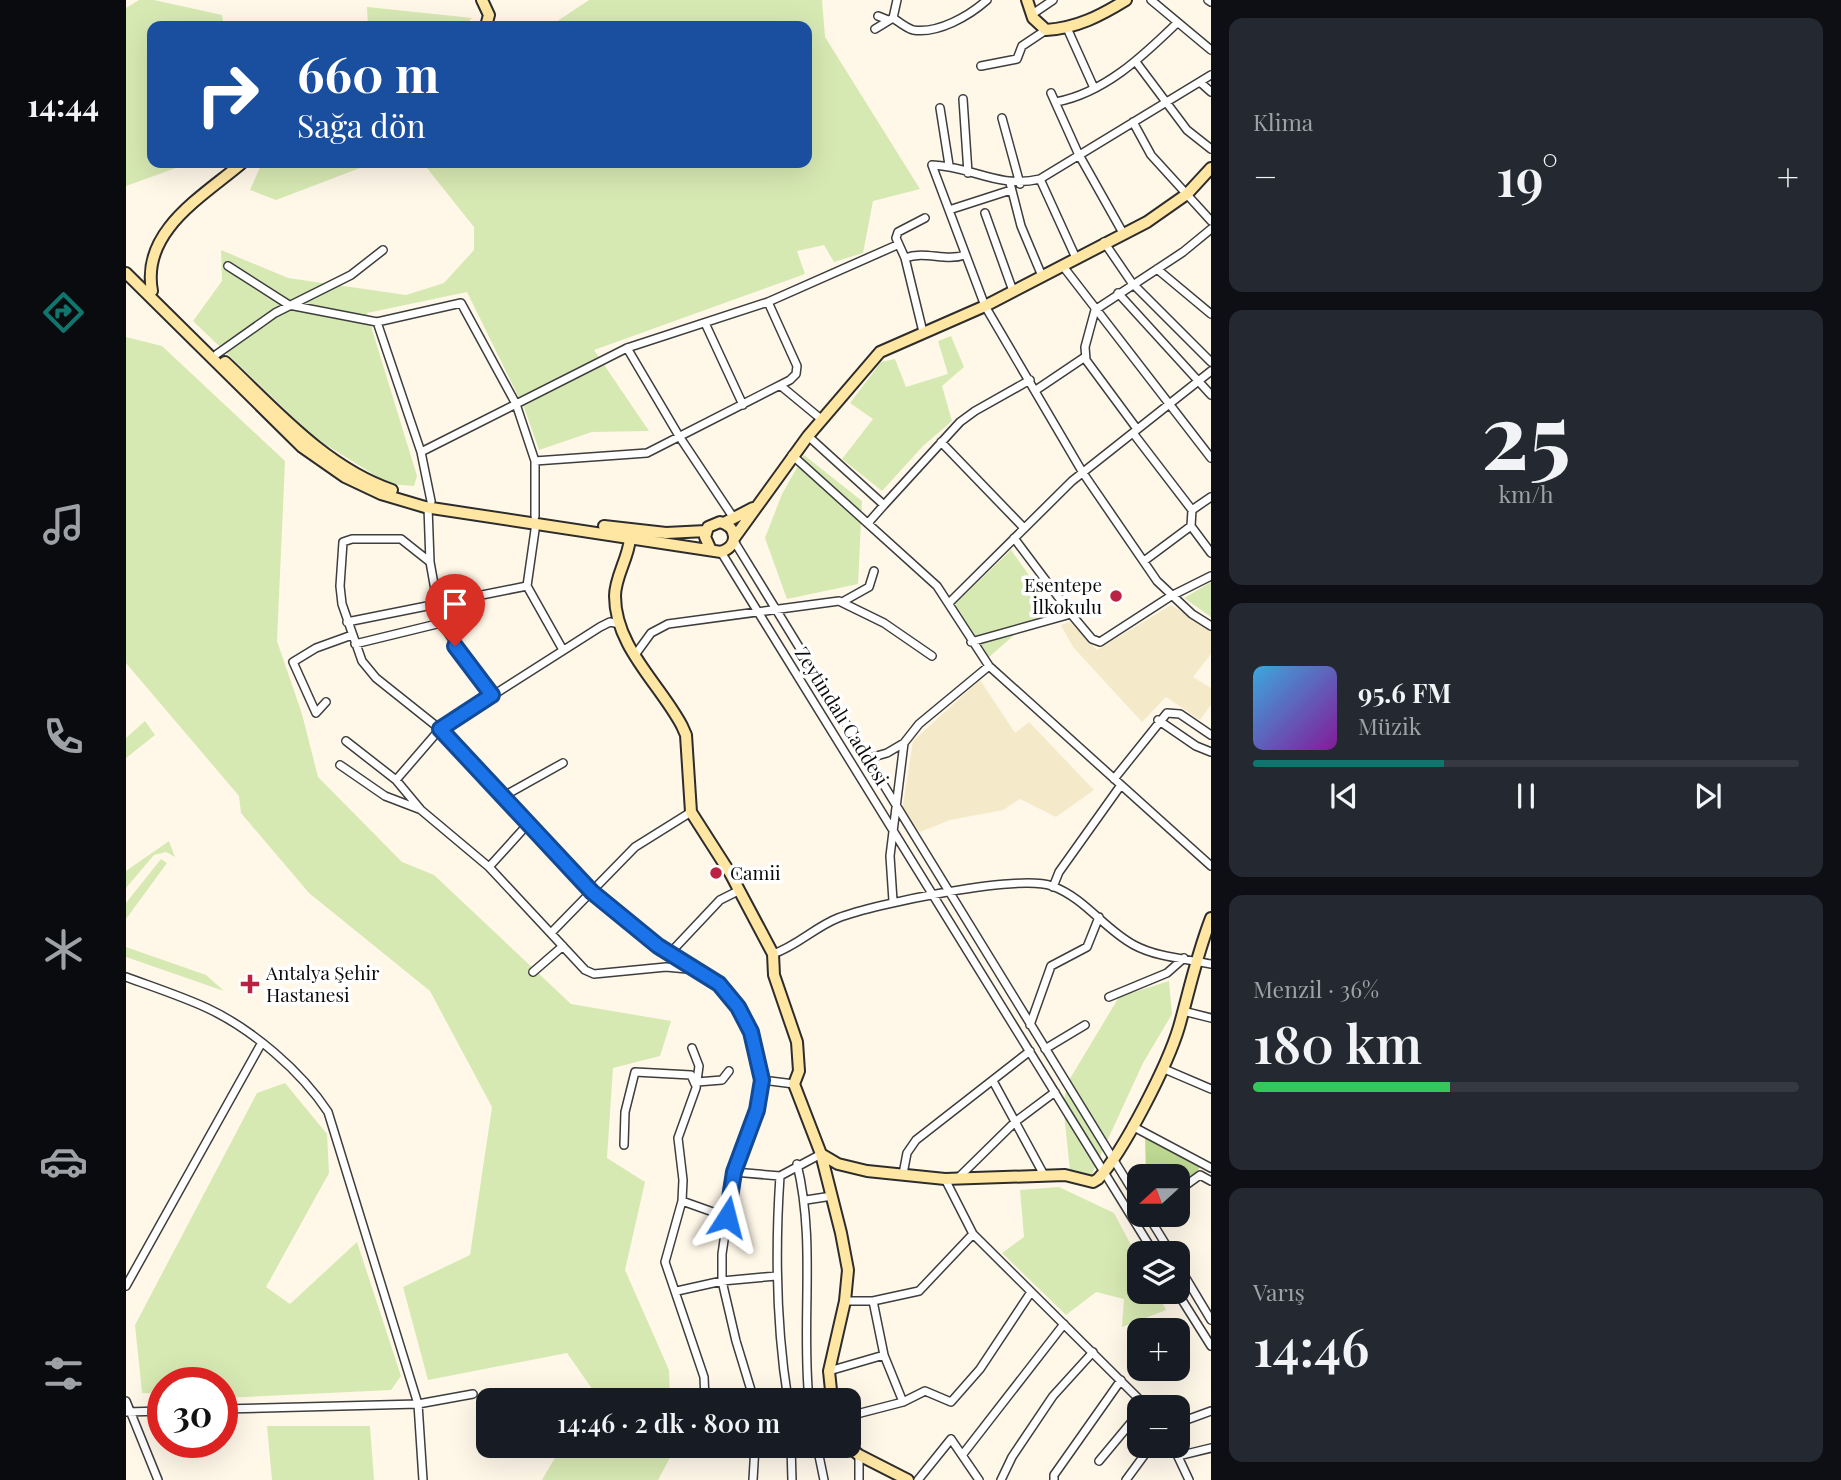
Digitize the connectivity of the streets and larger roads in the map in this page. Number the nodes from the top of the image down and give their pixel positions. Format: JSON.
{"nodes":[{"id":1,"x":482,"y":0,"type":"edge"},
{"id":2,"x":897,"y":0,"type":"edge"},
{"id":3,"x":987,"y":0,"type":"edge"},
{"id":4,"x":1027,"y":0,"type":"edge"},
{"id":5,"x":1053,"y":0,"type":"edge"},
{"id":6,"x":1126,"y":0,"type":"edge"},
{"id":7,"x":1151,"y":0,"type":"edge"},
{"id":8,"x":1031,"y":15,"type":"junction"},
{"id":9,"x":878,"y":16,"type":"dead end"},
{"id":10,"x":891,"y":19,"type":"junction"},
{"id":11,"x":487,"y":21,"type":"edge"},
{"id":12,"x":1177,"y":23,"type":"junction"},
{"id":13,"x":1067,"y":28,"type":"junction"},
{"id":14,"x":875,"y":29,"type":"dead end"},
{"id":15,"x":1046,"y":30,"type":"junction"},
{"id":16,"x":1211,"y":50,"type":"edge"},
{"id":17,"x":1136,"y":62,"type":"junction"},
{"id":18,"x":981,"y":66,"type":"dead end"},
{"id":19,"x":1211,"y":75,"type":"edge"},
{"id":20,"x":1202,"y":83,"type":"junction"},
{"id":21,"x":1094,"y":88,"type":"junction"},
{"id":22,"x":1211,"y":92,"type":"edge"},
{"id":23,"x":1051,"y":93,"type":"dead end"},
{"id":24,"x":963,"y":99,"type":"dead end"},
{"id":25,"x":1056,"y":102,"type":"junction"},
{"id":26,"x":1167,"y":104,"type":"junction"},
{"id":27,"x":940,"y":108,"type":"dead end"},
{"id":28,"x":1002,"y":118,"type":"dead end"},
{"id":29,"x":1133,"y":122,"type":"junction"},
{"id":30,"x":1211,"y":149,"type":"edge"},
{"id":31,"x":1078,"y":153,"type":"junction"},
{"id":32,"x":949,"y":165,"type":"junction"},
{"id":33,"x":236,"y":168,"type":"edge"},
{"id":34,"x":1211,"y":168,"type":"edge"},
{"id":35,"x":968,"y":173,"type":"junction"},
{"id":36,"x":1040,"y":179,"type":"junction"},
{"id":37,"x":1020,"y":184,"type":"junction"},
{"id":38,"x":1011,"y":186,"type":"junction"},
{"id":39,"x":1187,"y":194,"type":"junction"},
{"id":40,"x":949,"y":211,"type":"junction"},
{"id":41,"x":985,"y":213,"type":"dead end"},
{"id":42,"x":925,"y":218,"type":"dead end"},
{"id":43,"x":1211,"y":221,"type":"edge"},
{"id":44,"x":1211,"y":229,"type":"edge"},
{"id":45,"x":1123,"y":233,"type":"junction"},
{"id":46,"x":1104,"y":242,"type":"junction"},
{"id":47,"x":897,"y":245,"type":"junction"},
{"id":48,"x":383,"y":250,"type":"dead end"},
{"id":49,"x":965,"y":255,"type":"junction"},
{"id":50,"x":905,"y":258,"type":"junction"},
{"id":51,"x":1076,"y":258,"type":"junction"},
{"id":52,"x":126,"y":265,"type":"edge"},
{"id":53,"x":1062,"y":265,"type":"junction"},
{"id":54,"x":228,"y":266,"type":"dead end"},
{"id":55,"x":1157,"y":269,"type":"junction"},
{"id":56,"x":126,"y":273,"type":"edge"},
{"id":57,"x":1042,"y":276,"type":"junction"},
{"id":58,"x":1132,"y":283,"type":"junction"},
{"id":59,"x":152,"y":290,"type":"junction"},
{"id":60,"x":1013,"y":291,"type":"junction"},
{"id":61,"x":1118,"y":293,"type":"junction"},
{"id":62,"x":768,"y":302,"type":"junction"},
{"id":63,"x":289,"y":305,"type":"junction"},
{"id":64,"x":985,"y":306,"type":"junction"},
{"id":65,"x":1095,"y":310,"type":"junction"},
{"id":66,"x":1211,"y":314,"type":"edge"},
{"id":67,"x":377,"y":322,"type":"junction"},
{"id":68,"x":705,"y":323,"type":"junction"},
{"id":69,"x":923,"y":332,"type":"junction"},
{"id":70,"x":627,"y":348,"type":"junction"},
{"id":71,"x":217,"y":354,"type":"junction"},
{"id":72,"x":1084,"y":356,"type":"junction"},
{"id":73,"x":1211,"y":362,"type":"edge"},
{"id":74,"x":1211,"y":371,"type":"edge"},
{"id":75,"x":1030,"y":380,"type":"junction"},
{"id":76,"x":1199,"y":380,"type":"junction"},
{"id":77,"x":781,"y":386,"type":"junction"},
{"id":78,"x":1036,"y":390,"type":"junction"},
{"id":79,"x":1211,"y":395,"type":"edge"},
{"id":80,"x":1171,"y":403,"type":"junction"},
{"id":81,"x":516,"y":404,"type":"junction"},
{"id":82,"x":744,"y":405,"type":"junction"},
{"id":83,"x":821,"y":419,"type":"junction"},
{"id":84,"x":1135,"y":431,"type":"junction"},
{"id":85,"x":679,"y":436,"type":"junction"},
{"id":86,"x":808,"y":436,"type":"junction"},
{"id":87,"x":941,"y":442,"type":"junction"},
{"id":88,"x":421,"y":452,"type":"junction"},
{"id":89,"x":792,"y":455,"type":"junction"},
{"id":90,"x":1211,"y":458,"type":"edge"},
{"id":91,"x":535,"y":461,"type":"junction"},
{"id":92,"x":1083,"y":473,"type":"junction"},
{"id":93,"x":1211,"y":497,"type":"edge"},
{"id":94,"x":430,"y":504,"type":"junction"},
{"id":95,"x":884,"y":505,"type":"junction"},
{"id":96,"x":756,"y":507,"type":"junction"},
{"id":97,"x":1192,"y":510,"type":"junction"},
{"id":98,"x":536,"y":519,"type":"junction"},
{"id":99,"x":729,"y":520,"type":"junction"},
{"id":100,"x":869,"y":522,"type":"junction"},
{"id":101,"x":1191,"y":526,"type":"junction"},
{"id":102,"x":1024,"y":528,"type":"junction"},
{"id":103,"x":706,"y":531,"type":"junction"},
{"id":104,"x":1014,"y":538,"type":"junction"},
{"id":105,"x":630,"y":539,"type":"junction"},
{"id":106,"x":734,"y":539,"type":"junction"},
{"id":107,"x":716,"y":550,"type":"junction"},
{"id":108,"x":1211,"y":553,"type":"edge"},
{"id":109,"x":1144,"y":561,"type":"junction"},
{"id":110,"x":430,"y":562,"type":"junction"},
{"id":111,"x":874,"y":572,"type":"dead end"},
{"id":112,"x":1211,"y":576,"type":"edge"},
{"id":113,"x":527,"y":586,"type":"junction"},
{"id":114,"x":1171,"y":596,"type":"junction"},
{"id":115,"x":844,"y":601,"type":"junction"},
{"id":116,"x":949,"y":603,"type":"junction"},
{"id":117,"x":436,"y":604,"type":"junction"},
{"id":118,"x":776,"y":611,"type":"junction"},
{"id":119,"x":760,"y":613,"type":"junction"},
{"id":120,"x":1071,"y":614,"type":"junction"},
{"id":121,"x":347,"y":622,"type":"junction"},
{"id":122,"x":441,"y":623,"type":"junction"},
{"id":123,"x":620,"y":624,"type":"junction"},
{"id":124,"x":1211,"y":626,"type":"edge"},
{"id":125,"x":353,"y":640,"type":"junction"},
{"id":126,"x":971,"y":642,"type":"junction"},
{"id":127,"x":563,"y":650,"type":"junction"},
{"id":128,"x":635,"y":655,"type":"junction"},
{"id":129,"x":932,"y":656,"type":"dead end"},
{"id":130,"x":989,"y":666,"type":"junction"},
{"id":131,"x":492,"y":695,"type":"junction"},
{"id":132,"x":326,"y":702,"type":"dead end"},
{"id":133,"x":1158,"y":720,"type":"junction"},
{"id":134,"x":440,"y":729,"type":"junction"},
{"id":135,"x":1211,"y":736,"type":"edge"},
{"id":136,"x":346,"y":741,"type":"dead end"},
{"id":137,"x":904,"y":744,"type":"junction"},
{"id":138,"x":1211,"y":752,"type":"edge"},
{"id":139,"x":866,"y":759,"type":"junction"},
{"id":140,"x":563,"y":762,"type":"dead end"},
{"id":141,"x":341,"y":765,"type":"dead end"},
{"id":142,"x":1114,"y":779,"type":"junction"},
{"id":143,"x":396,"y":780,"type":"junction"},
{"id":144,"x":1121,"y":785,"type":"junction"},
{"id":145,"x":502,"y":797,"type":"junction"},
{"id":146,"x":421,"y":810,"type":"junction"},
{"id":147,"x":897,"y":810,"type":"junction"},
{"id":148,"x":691,"y":812,"type":"junction"},
{"id":149,"x":528,"y":824,"type":"junction"},
{"id":150,"x":894,"y":831,"type":"junction"},
{"id":151,"x":1211,"y":866,"type":"edge"},
{"id":152,"x":489,"y":867,"type":"junction"},
{"id":153,"x":1053,"y":887,"type":"junction"},
{"id":154,"x":740,"y":890,"type":"junction"},
{"id":155,"x":592,"y":892,"type":"junction"},
{"id":156,"x":948,"y":894,"type":"junction"},
{"id":157,"x":935,"y":896,"type":"junction"},
{"id":158,"x":893,"y":901,"type":"junction"},
{"id":159,"x":1099,"y":917,"type":"junction"},
{"id":160,"x":1211,"y":918,"type":"edge"},
{"id":161,"x":551,"y":933,"type":"junction"},
{"id":162,"x":563,"y":946,"type":"junction"},
{"id":163,"x":671,"y":952,"type":"junction"},
{"id":164,"x":773,"y":954,"type":"junction"},
{"id":165,"x":1189,"y":959,"type":"junction"},
{"id":166,"x":1211,"y":964,"type":"edge"},
{"id":167,"x":698,"y":970,"type":"junction"},
{"id":168,"x":533,"y":972,"type":"dead end"},
{"id":169,"x":126,"y":977,"type":"edge"},
{"id":170,"x":1109,"y":998,"type":"dead end"},
{"id":171,"x":1183,"y":1010,"type":"junction"},
{"id":172,"x":1211,"y":1018,"type":"edge"},
{"id":173,"x":1030,"y":1025,"type":"junction"},
{"id":174,"x":1085,"y":1025,"type":"dead end"},
{"id":175,"x":261,"y":1044,"type":"junction"},
{"id":176,"x":692,"y":1048,"type":"dead end"},
{"id":177,"x":1045,"y":1049,"type":"junction"},
{"id":178,"x":1030,"y":1051,"type":"junction"},
{"id":179,"x":1162,"y":1068,"type":"junction"},
{"id":180,"x":729,"y":1071,"type":"dead end"},
{"id":181,"x":762,"y":1080,"type":"junction"},
{"id":182,"x":993,"y":1082,"type":"junction"},
{"id":183,"x":794,"y":1084,"type":"junction"},
{"id":184,"x":696,"y":1085,"type":"junction"},
{"id":185,"x":1211,"y":1089,"type":"edge"},
{"id":186,"x":1055,"y":1092,"type":"junction"},
{"id":187,"x":1015,"y":1122,"type":"junction"},
{"id":188,"x":1132,"y":1126,"type":"junction"},
{"id":189,"x":624,"y":1145,"type":"dead end"},
{"id":190,"x":821,"y":1154,"type":"junction"},
{"id":191,"x":1113,"y":1158,"type":"junction"},
{"id":192,"x":797,"y":1164,"type":"junction"},
{"id":193,"x":1211,"y":1168,"type":"edge"},
{"id":194,"x":734,"y":1172,"type":"junction"},
{"id":195,"x":1104,"y":1172,"type":"junction"},
{"id":196,"x":903,"y":1174,"type":"junction"},
{"id":197,"x":1044,"y":1175,"type":"junction"},
{"id":198,"x":780,"y":1176,"type":"junction"},
{"id":199,"x":951,"y":1179,"type":"junction"},
{"id":200,"x":1127,"y":1181,"type":"edge"},
{"id":201,"x":1211,"y":1181,"type":"edge"},
{"id":202,"x":1190,"y":1182,"type":"edge"},
{"id":203,"x":832,"y":1196,"type":"junction"},
{"id":204,"x":806,"y":1200,"type":"junction"},
{"id":205,"x":682,"y":1201,"type":"junction"},
{"id":206,"x":727,"y":1217,"type":"junction"},
{"id":207,"x":973,"y":1234,"type":"junction"},
{"id":208,"x":1147,"y":1241,"type":"edge"},
{"id":209,"x":776,"y":1276,"type":"junction"},
{"id":210,"x":722,"y":1281,"type":"junction"},
{"id":211,"x":1190,"y":1285,"type":"edge"},
{"id":212,"x":126,"y":1286,"type":"edge"},
{"id":213,"x":677,"y":1291,"type":"junction"},
{"id":214,"x":1031,"y":1292,"type":"junction"},
{"id":215,"x":845,"y":1301,"type":"junction"},
{"id":216,"x":873,"y":1301,"type":"junction"},
{"id":217,"x":1185,"y":1304,"type":"edge"},
{"id":218,"x":1211,"y":1320,"type":"edge"},
{"id":219,"x":1064,"y":1324,"type":"junction"},
{"id":220,"x":1211,"y":1346,"type":"edge"},
{"id":221,"x":1093,"y":1352,"type":"junction"},
{"id":222,"x":884,"y":1355,"type":"junction"},
{"id":223,"x":829,"y":1371,"type":"junction"},
{"id":224,"x":1121,"y":1380,"type":"junction"},
{"id":225,"x":704,"y":1388,"type":"edge"},
{"id":226,"x":750,"y":1388,"type":"edge"},
{"id":227,"x":786,"y":1388,"type":"edge"},
{"id":228,"x":808,"y":1388,"type":"edge"},
{"id":229,"x":831,"y":1388,"type":"edge"},
{"id":230,"x":473,"y":1394,"type":"dead end"},
{"id":231,"x":1135,"y":1395,"type":"edge"},
{"id":232,"x":126,"y":1401,"type":"edge"},
{"id":233,"x":903,"y":1402,"type":"junction"},
{"id":234,"x":418,"y":1404,"type":"junction"},
{"id":235,"x":238,"y":1409,"type":"edge"},
{"id":236,"x":147,"y":1411,"type":"edge"},
{"id":237,"x":1211,"y":1411,"type":"edge"},
{"id":238,"x":127,"y":1412,"type":"edge"},
{"id":239,"x":861,"y":1413,"type":"edge"},
{"id":240,"x":1190,"y":1419,"type":"edge"},
{"id":241,"x":1127,"y":1428,"type":"edge"},
{"id":242,"x":1211,"y":1448,"type":"edge"},
{"id":243,"x":1190,"y":1453,"type":"edge"},
{"id":244,"x":963,"y":1454,"type":"junction"},
{"id":245,"x":861,"y":1456,"type":"edge"},
{"id":246,"x":754,"y":1458,"type":"edge"},
{"id":247,"x":791,"y":1458,"type":"edge"},
{"id":248,"x":819,"y":1458,"type":"edge"},
{"id":249,"x":859,"y":1458,"type":"edge"},
{"id":250,"x":1142,"y":1458,"type":"edge"},
{"id":251,"x":1179,"y":1458,"type":"edge"},
{"id":252,"x":1100,"y":1461,"type":"dead end"},
{"id":253,"x":158,"y":1480,"type":"edge"},
{"id":254,"x":423,"y":1480,"type":"edge"},
{"id":255,"x":753,"y":1480,"type":"edge"},
{"id":256,"x":792,"y":1480,"type":"edge"},
{"id":257,"x":824,"y":1480,"type":"edge"},
{"id":258,"x":859,"y":1480,"type":"edge"},
{"id":259,"x":908,"y":1480,"type":"edge"},
{"id":260,"x":918,"y":1480,"type":"edge"},
{"id":261,"x":979,"y":1480,"type":"edge"},
{"id":262,"x":1001,"y":1480,"type":"edge"},
{"id":263,"x":1054,"y":1480,"type":"edge"},
{"id":264,"x":1126,"y":1480,"type":"edge"},
{"id":265,"x":1189,"y":1480,"type":"edge"}],
"edges":[{"from":1,"to":11,"type":"street"},
{"from":2,"to":10,"type":"street"},
{"from":3,"to":10,"type":"street"},
{"from":4,"to":8,"type":"street"},
{"from":5,"to":8,"type":"street"},
{"from":6,"to":13,"type":"street"},
{"from":7,"to":12,"type":"street"},
{"from":8,"to":15,"type":"street"},
{"from":9,"to":10,"type":"street"},
{"from":10,"to":14,"type":"street"},
{"from":12,"to":16,"type":"street"},
{"from":12,"to":17,"type":"street"},
{"from":13,"to":15,"type":"street"},
{"from":13,"to":21,"type":"street"},
{"from":15,"to":18,"type":"street"},
{"from":17,"to":21,"type":"street"},
{"from":17,"to":26,"type":"street"},
{"from":19,"to":20,"type":"street"},
{"from":20,"to":22,"type":"street"},
{"from":20,"to":26,"type":"street"},
{"from":21,"to":25,"type":"street"},
{"from":23,"to":25,"type":"street"},
{"from":24,"to":35,"type":"street"},
{"from":25,"to":31,"type":"street"},
{"from":26,"to":29,"type":"street"},
{"from":26,"to":30,"type":"street"},
{"from":27,"to":32,"type":"street"},
{"from":28,"to":37,"type":"street"},
{"from":29,"to":31,"type":"street"},
{"from":29,"to":39,"type":"street"},
{"from":31,"to":36,"type":"street"},
{"from":31,"to":45,"type":"street"},
{"from":32,"to":35,"type":"street"},
{"from":32,"to":40,"type":"street"},
{"from":33,"to":59,"type":"street"},
{"from":34,"to":39,"type":"street"},
{"from":35,"to":38,"type":"street"},
{"from":36,"to":37,"type":"street"},
{"from":36,"to":51,"type":"street"},
{"from":37,"to":38,"type":"street"},
{"from":38,"to":40,"type":"street"},
{"from":38,"to":57,"type":"street"},
{"from":39,"to":43,"type":"street"},
{"from":39,"to":45,"type":"street"},
{"from":40,"to":49,"type":"street"},
{"from":41,"to":60,"type":"street"},
{"from":42,"to":47,"type":"street"},
{"from":44,"to":55,"type":"street"},
{"from":45,"to":46,"type":"street"},
{"from":46,"to":51,"type":"street"},
{"from":46,"to":58,"type":"street"},
{"from":47,"to":50,"type":"street"},
{"from":47,"to":62,"type":"street"},
{"from":48,"to":63,"type":"street"},
{"from":49,"to":50,"type":"street"},
{"from":49,"to":64,"type":"street"},
{"from":50,"to":69,"type":"street"},
{"from":51,"to":53,"type":"street"},
{"from":52,"to":59,"type":"street"},
{"from":53,"to":57,"type":"street"},
{"from":53,"to":65,"type":"street"},
{"from":54,"to":63,"type":"street"},
{"from":55,"to":58,"type":"street"},
{"from":55,"to":66,"type":"street"},
{"from":56,"to":94,"type":"street"},
{"from":57,"to":60,"type":"street"},
{"from":58,"to":61,"type":"street"},
{"from":58,"to":73,"type":"street"},
{"from":59,"to":71,"type":"street"},
{"from":60,"to":64,"type":"street"},
{"from":61,"to":65,"type":"street"},
{"from":61,"to":76,"type":"street"},
{"from":62,"to":68,"type":"street"},
{"from":62,"to":77,"type":"street"},
{"from":63,"to":67,"type":"street"},
{"from":63,"to":71,"type":"street"},
{"from":64,"to":69,"type":"street"},
{"from":64,"to":75,"type":"street"},
{"from":65,"to":72,"type":"street"},
{"from":65,"to":80,"type":"street"},
{"from":67,"to":81,"type":"street"},
{"from":67,"to":88,"type":"street"},
{"from":68,"to":70,"type":"street"},
{"from":68,"to":82,"type":"street"},
{"from":69,"to":83,"type":"street"},
{"from":70,"to":81,"type":"street"},
{"from":70,"to":85,"type":"street"},
{"from":71,"to":94,"type":"street"},
{"from":72,"to":78,"type":"street"},
{"from":72,"to":84,"type":"street"},
{"from":74,"to":76,"type":"street"},
{"from":75,"to":78,"type":"street"},
{"from":75,"to":87,"type":"street"},
{"from":76,"to":79,"type":"street"},
{"from":76,"to":80,"type":"street"},
{"from":77,"to":82,"type":"street"},
{"from":77,"to":83,"type":"street"},
{"from":78,"to":92,"type":"street"},
{"from":80,"to":84,"type":"street"},
{"from":80,"to":90,"type":"street"},
{"from":81,"to":88,"type":"street"},
{"from":81,"to":91,"type":"street"},
{"from":82,"to":85,"type":"street"},
{"from":83,"to":86,"type":"street"},
{"from":84,"to":92,"type":"street"},
{"from":84,"to":97,"type":"street"},
{"from":85,"to":91,"type":"street"},
{"from":85,"to":99,"type":"street"},
{"from":86,"to":89,"type":"street"},
{"from":86,"to":95,"type":"street"},
{"from":87,"to":95,"type":"street"},
{"from":87,"to":102,"type":"street"},
{"from":88,"to":94,"type":"street"},
{"from":89,"to":96,"type":"street"},
{"from":89,"to":100,"type":"street"},
{"from":91,"to":98,"type":"street"},
{"from":92,"to":102,"type":"street"},
{"from":92,"to":109,"type":"street"},
{"from":93,"to":97,"type":"street"},
{"from":94,"to":98,"type":"street"},
{"from":94,"to":110,"type":"street"},
{"from":95,"to":100,"type":"street"},
{"from":96,"to":99,"type":"street"},
{"from":96,"to":106,"type":"street"},
{"from":97,"to":101,"type":"street"},
{"from":98,"to":103,"type":"street"},
{"from":98,"to":105,"type":"street"},
{"from":98,"to":113,"type":"street"},
{"from":99,"to":103,"type":"street"},
{"from":99,"to":106,"type":"street"},
{"from":100,"to":116,"type":"street"},
{"from":101,"to":108,"type":"street"},
{"from":101,"to":109,"type":"street"},
{"from":102,"to":104,"type":"street"},
{"from":103,"to":107,"type":"street"},
{"from":104,"to":116,"type":"street"},
{"from":104,"to":120,"type":"street"},
{"from":105,"to":107,"type":"street"},
{"from":105,"to":123,"type":"street"},
{"from":106,"to":107,"type":"street"},
{"from":106,"to":118,"type":"street"},
{"from":107,"to":119,"type":"street","name":"Zeytindalı Caddesi"},
{"from":109,"to":114,"type":"street"},
{"from":110,"to":117,"type":"street"},
{"from":110,"to":121,"type":"street"},
{"from":111,"to":115,"type":"street"},
{"from":112,"to":114,"type":"street"},
{"from":113,"to":117,"type":"street"},
{"from":113,"to":127,"type":"street"},
{"from":114,"to":120,"type":"street"},
{"from":114,"to":124,"type":"street"},
{"from":115,"to":118,"type":"street"},
{"from":115,"to":129,"type":"street"},
{"from":116,"to":126,"type":"street"},
{"from":117,"to":121,"type":"street"},
{"from":117,"to":122,"type":"street"},
{"from":118,"to":119,"type":"street"},
{"from":118,"to":139,"type":"street"},
{"from":119,"to":128,"type":"street"},
{"from":119,"to":150,"type":"street","name":"Zeytindalı Caddesi"},
{"from":120,"to":126,"type":"street"},
{"from":121,"to":125,"type":"street"},
{"from":122,"to":125,"type":"street"},
{"from":122,"to":131,"type":"street"},
{"from":123,"to":127,"type":"street"},
{"from":123,"to":128,"type":"street"},
{"from":125,"to":132,"type":"street"},
{"from":125,"to":134,"type":"street"},
{"from":126,"to":130,"type":"street"},
{"from":127,"to":131,"type":"street"},
{"from":128,"to":148,"type":"street"},
{"from":130,"to":137,"type":"street"},
{"from":130,"to":142,"type":"street"},
{"from":131,"to":134,"type":"street"},
{"from":133,"to":135,"type":"street"},
{"from":133,"to":138,"type":"street"},
{"from":133,"to":142,"type":"street"},
{"from":134,"to":143,"type":"street"},
{"from":134,"to":145,"type":"street"},
{"from":136,"to":143,"type":"street"},
{"from":137,"to":139,"type":"street"},
{"from":137,"to":147,"type":"street"},
{"from":139,"to":147,"type":"street"},
{"from":140,"to":145,"type":"street"},
{"from":141,"to":146,"type":"street"},
{"from":142,"to":144,"type":"street"},
{"from":143,"to":146,"type":"street"},
{"from":144,"to":151,"type":"street"},
{"from":144,"to":153,"type":"street"},
{"from":145,"to":149,"type":"street"},
{"from":146,"to":152,"type":"street"},
{"from":147,"to":150,"type":"street"},
{"from":147,"to":156,"type":"street"},
{"from":148,"to":154,"type":"street"},
{"from":148,"to":155,"type":"street"},
{"from":149,"to":152,"type":"street"},
{"from":149,"to":155,"type":"street"},
{"from":150,"to":157,"type":"street","name":"Zeytindalı Caddesi"},
{"from":150,"to":158,"type":"street"},
{"from":152,"to":161,"type":"street"},
{"from":153,"to":156,"type":"street"},
{"from":153,"to":159,"type":"street"},
{"from":154,"to":163,"type":"street"},
{"from":154,"to":164,"type":"street"},
{"from":155,"to":161,"type":"street"},
{"from":155,"to":163,"type":"street"},
{"from":156,"to":157,"type":"street"},
{"from":156,"to":173,"type":"street"},
{"from":157,"to":158,"type":"street"},
{"from":157,"to":178,"type":"street","name":"Zeytindalı Caddesi"},
{"from":158,"to":164,"type":"street"},
{"from":159,"to":165,"type":"street"},
{"from":159,"to":173,"type":"street"},
{"from":160,"to":165,"type":"street"},
{"from":161,"to":162,"type":"street"},
{"from":162,"to":167,"type":"street"},
{"from":162,"to":168,"type":"street"},
{"from":163,"to":167,"type":"street"},
{"from":164,"to":183,"type":"street"},
{"from":165,"to":166,"type":"street"},
{"from":165,"to":170,"type":"street"},
{"from":165,"to":171,"type":"street"},
{"from":167,"to":181,"type":"street"},
{"from":169,"to":175,"type":"street"},
{"from":171,"to":172,"type":"street"},
{"from":171,"to":179,"type":"street"},
{"from":173,"to":177,"type":"street"},
{"from":174,"to":177,"type":"street"},
{"from":175,"to":212,"type":"street"},
{"from":175,"to":234,"type":"street"},
{"from":176,"to":184,"type":"street"},
{"from":177,"to":191,"type":"street"},
{"from":178,"to":182,"type":"street"},
{"from":178,"to":186,"type":"street","name":"Zeytindalı Caddesi"},
{"from":179,"to":185,"type":"street"},
{"from":179,"to":188,"type":"street"},
{"from":180,"to":184,"type":"street"},
{"from":181,"to":183,"type":"street"},
{"from":181,"to":194,"type":"street"},
{"from":182,"to":187,"type":"street"},
{"from":182,"to":196,"type":"street"},
{"from":183,"to":190,"type":"street"},
{"from":184,"to":189,"type":"street"},
{"from":184,"to":205,"type":"street"},
{"from":186,"to":187,"type":"street"},
{"from":186,"to":195,"type":"street","name":"Zeytindalı Caddesi"},
{"from":187,"to":197,"type":"street"},
{"from":187,"to":199,"type":"street"},
{"from":188,"to":191,"type":"street"},
{"from":188,"to":193,"type":"street"},
{"from":190,"to":192,"type":"street"},
{"from":190,"to":196,"type":"street"},
{"from":190,"to":203,"type":"street"},
{"from":191,"to":195,"type":"street"},
{"from":191,"to":200,"type":"street"},
{"from":192,"to":198,"type":"street"},
{"from":192,"to":204,"type":"street"},
{"from":194,"to":198,"type":"street"},
{"from":194,"to":206,"type":"street"},
{"from":195,"to":197,"type":"street"},
{"from":195,"to":208,"type":"street","name":"Zeytindalı Caddesi"},
{"from":196,"to":199,"type":"street"},
{"from":197,"to":199,"type":"street"},
{"from":198,"to":209,"type":"street"},
{"from":199,"to":207,"type":"street"},
{"from":201,"to":202,"type":"street"},
{"from":203,"to":204,"type":"street"},
{"from":203,"to":215,"type":"street"},
{"from":204,"to":228,"type":"street"},
{"from":205,"to":206,"type":"street"},
{"from":205,"to":213,"type":"street"},
{"from":206,"to":210,"type":"street"},
{"from":207,"to":214,"type":"street"},
{"from":207,"to":216,"type":"street"},
{"from":209,"to":210,"type":"street"},
{"from":209,"to":227,"type":"street"},
{"from":210,"to":213,"type":"street"},
{"from":210,"to":226,"type":"street"},
{"from":211,"to":218,"type":"street"},
{"from":213,"to":225,"type":"street"},
{"from":214,"to":219,"type":"street"},
{"from":214,"to":233,"type":"street"},
{"from":215,"to":216,"type":"street"},
{"from":215,"to":223,"type":"street"},
{"from":216,"to":222,"type":"street"},
{"from":217,"to":220,"type":"street"},
{"from":219,"to":221,"type":"street"},
{"from":219,"to":244,"type":"street"},
{"from":221,"to":224,"type":"street"},
{"from":221,"to":262,"type":"street"},
{"from":222,"to":223,"type":"street"},
{"from":222,"to":233,"type":"street"},
{"from":223,"to":229,"type":"street"},
{"from":224,"to":231,"type":"street"},
{"from":224,"to":263,"type":"street"},
{"from":230,"to":234,"type":"street"},
{"from":232,"to":238,"type":"street"},
{"from":233,"to":239,"type":"street"},
{"from":234,"to":235,"type":"street"},
{"from":234,"to":254,"type":"street"},
{"from":236,"to":238,"type":"street"},
{"from":237,"to":240,"type":"street"},
{"from":238,"to":253,"type":"street"},
{"from":241,"to":252,"type":"street"},
{"from":242,"to":243,"type":"street"},
{"from":244,"to":260,"type":"street"},
{"from":244,"to":261,"type":"street"},
{"from":245,"to":259,"type":"street"},
{"from":246,"to":255,"type":"street"},
{"from":247,"to":256,"type":"street"},
{"from":248,"to":257,"type":"street"},
{"from":249,"to":258,"type":"street"},
{"from":250,"to":264,"type":"street"},
{"from":251,"to":265,"type":"street"}]}
